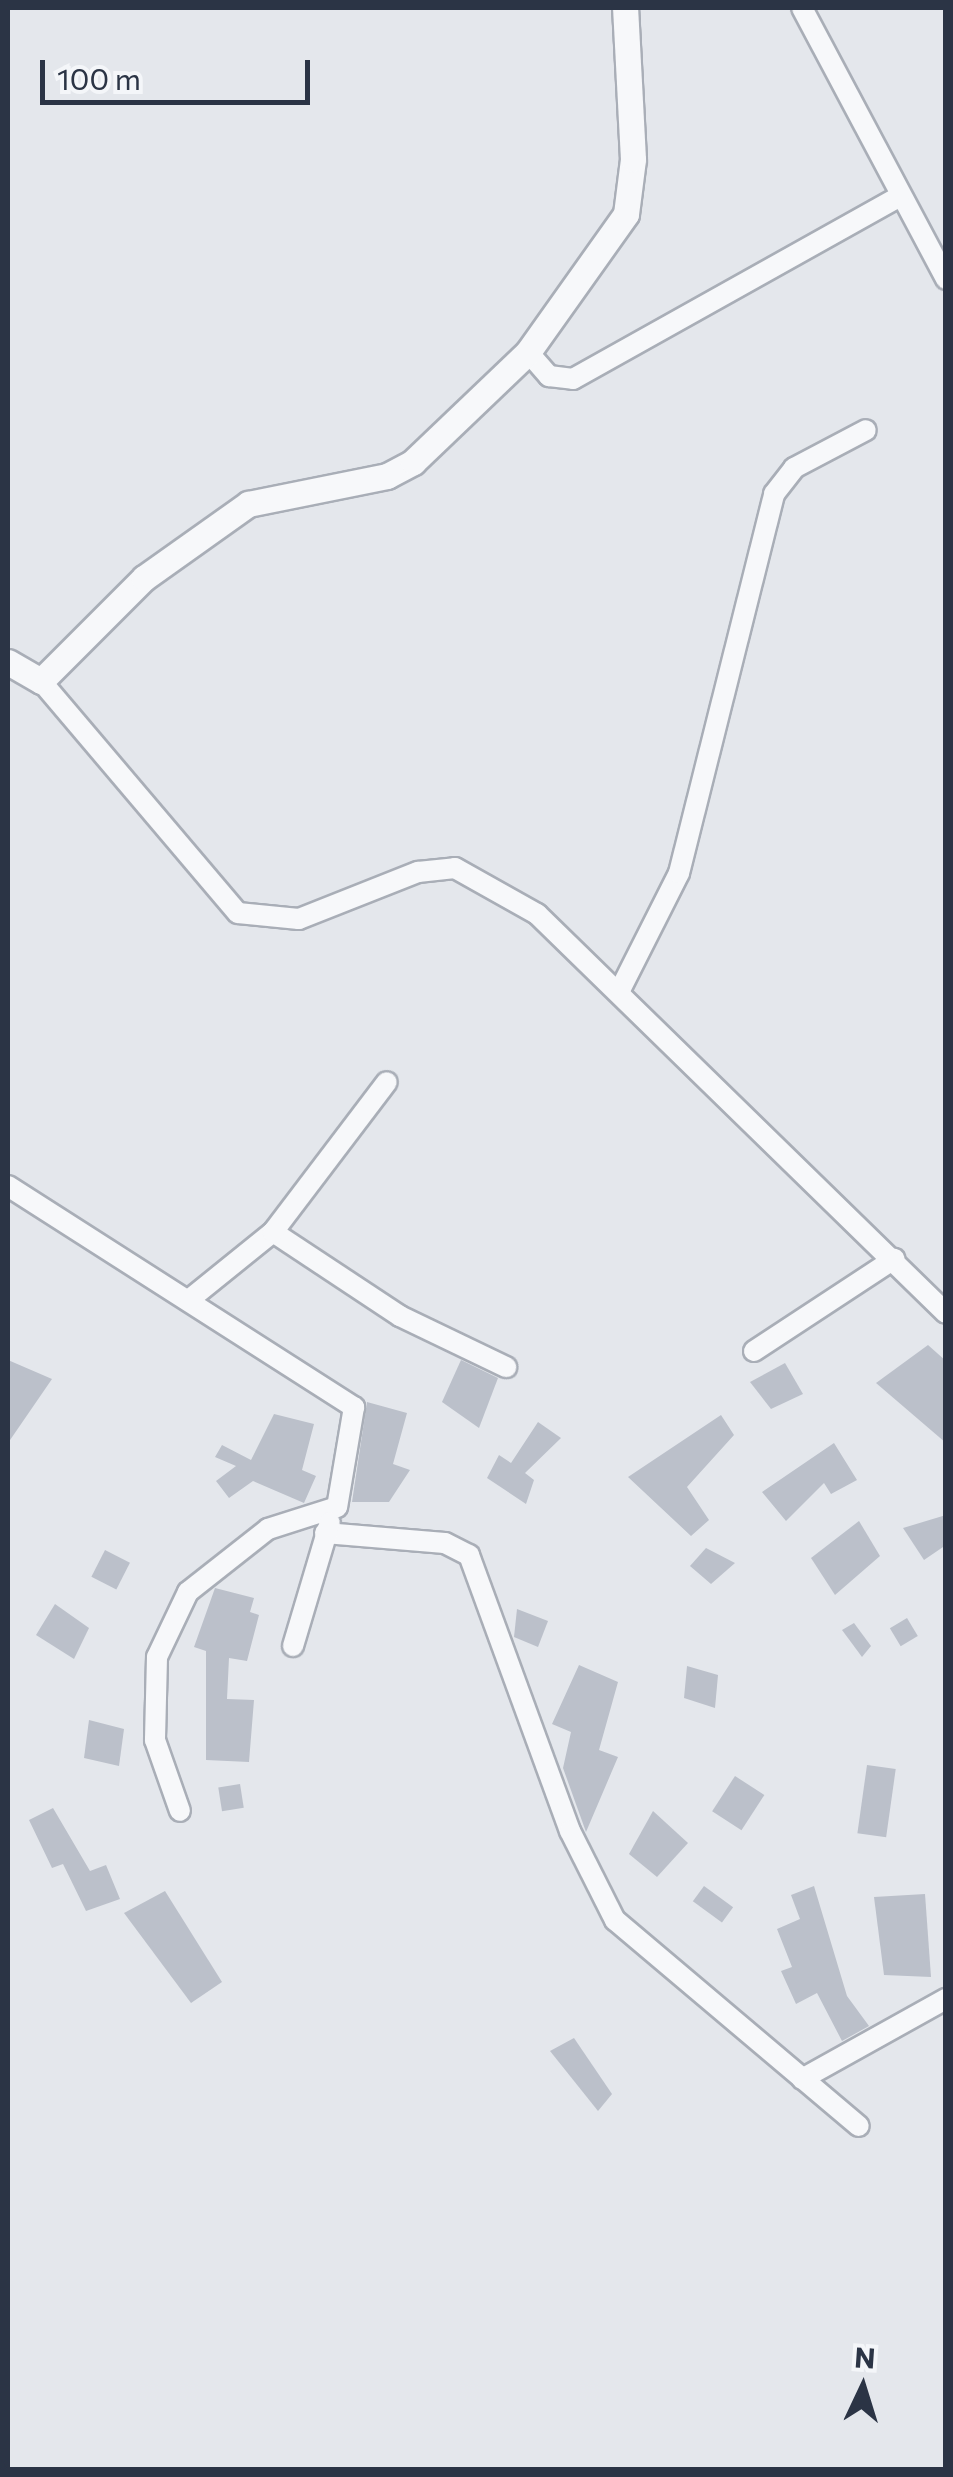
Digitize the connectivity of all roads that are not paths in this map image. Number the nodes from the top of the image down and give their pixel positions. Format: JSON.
{"nodes":[{"id":1,"x":625,"y":8,"type":"edge"},
{"id":2,"x":802,"y":8,"type":"edge"},
{"id":3,"x":900,"y":197,"type":"junction"},
{"id":4,"x":942,"y":264,"type":"edge"},
{"id":5,"x":528,"y":352,"type":"junction"},
{"id":6,"x":866,"y":430,"type":"dead end"},
{"id":7,"x":8,"y":662,"type":"edge"},
{"id":8,"x":42,"y":681,"type":"junction"},
{"id":9,"x":620,"y":990,"type":"junction"},
{"id":10,"x":387,"y":1082,"type":"dead end"},
{"id":11,"x":8,"y":1186,"type":"edge"},
{"id":12,"x":273,"y":1232,"type":"junction"},
{"id":13,"x":894,"y":1260,"type":"junction"},
{"id":14,"x":190,"y":1299,"type":"junction"},
{"id":15,"x":946,"y":1313,"type":"edge"},
{"id":16,"x":754,"y":1352,"type":"dead end"},
{"id":17,"x":506,"y":1367,"type":"dead end"},
{"id":18,"x":337,"y":1506,"type":"junction"},
{"id":19,"x":326,"y":1533,"type":"junction"},
{"id":20,"x":294,"y":1646,"type":"dead end"},
{"id":21,"x":180,"y":1811,"type":"dead end"},
{"id":22,"x":946,"y":1999,"type":"edge"},
{"id":23,"x":802,"y":2078,"type":"junction"},
{"id":24,"x":859,"y":2126,"type":"dead end"}],
"edges":[{"from":1,"to":5,"type":"street"},
{"from":2,"to":3,"type":"street"},
{"from":3,"to":4,"type":"street"},
{"from":3,"to":5,"type":"street"},
{"from":5,"to":8,"type":"street"},
{"from":6,"to":9,"type":"street"},
{"from":7,"to":8,"type":"street"},
{"from":8,"to":9,"type":"street"},
{"from":9,"to":13,"type":"street"},
{"from":10,"to":12,"type":"street"},
{"from":11,"to":14,"type":"street"},
{"from":12,"to":14,"type":"street"},
{"from":12,"to":17,"type":"street"},
{"from":13,"to":15,"type":"street"},
{"from":13,"to":16,"type":"street"},
{"from":14,"to":18,"type":"street"},
{"from":18,"to":19,"type":"street"},
{"from":18,"to":21,"type":"street"},
{"from":19,"to":20,"type":"street"},
{"from":19,"to":23,"type":"street"},
{"from":22,"to":23,"type":"street"},
{"from":23,"to":24,"type":"street"}]}
